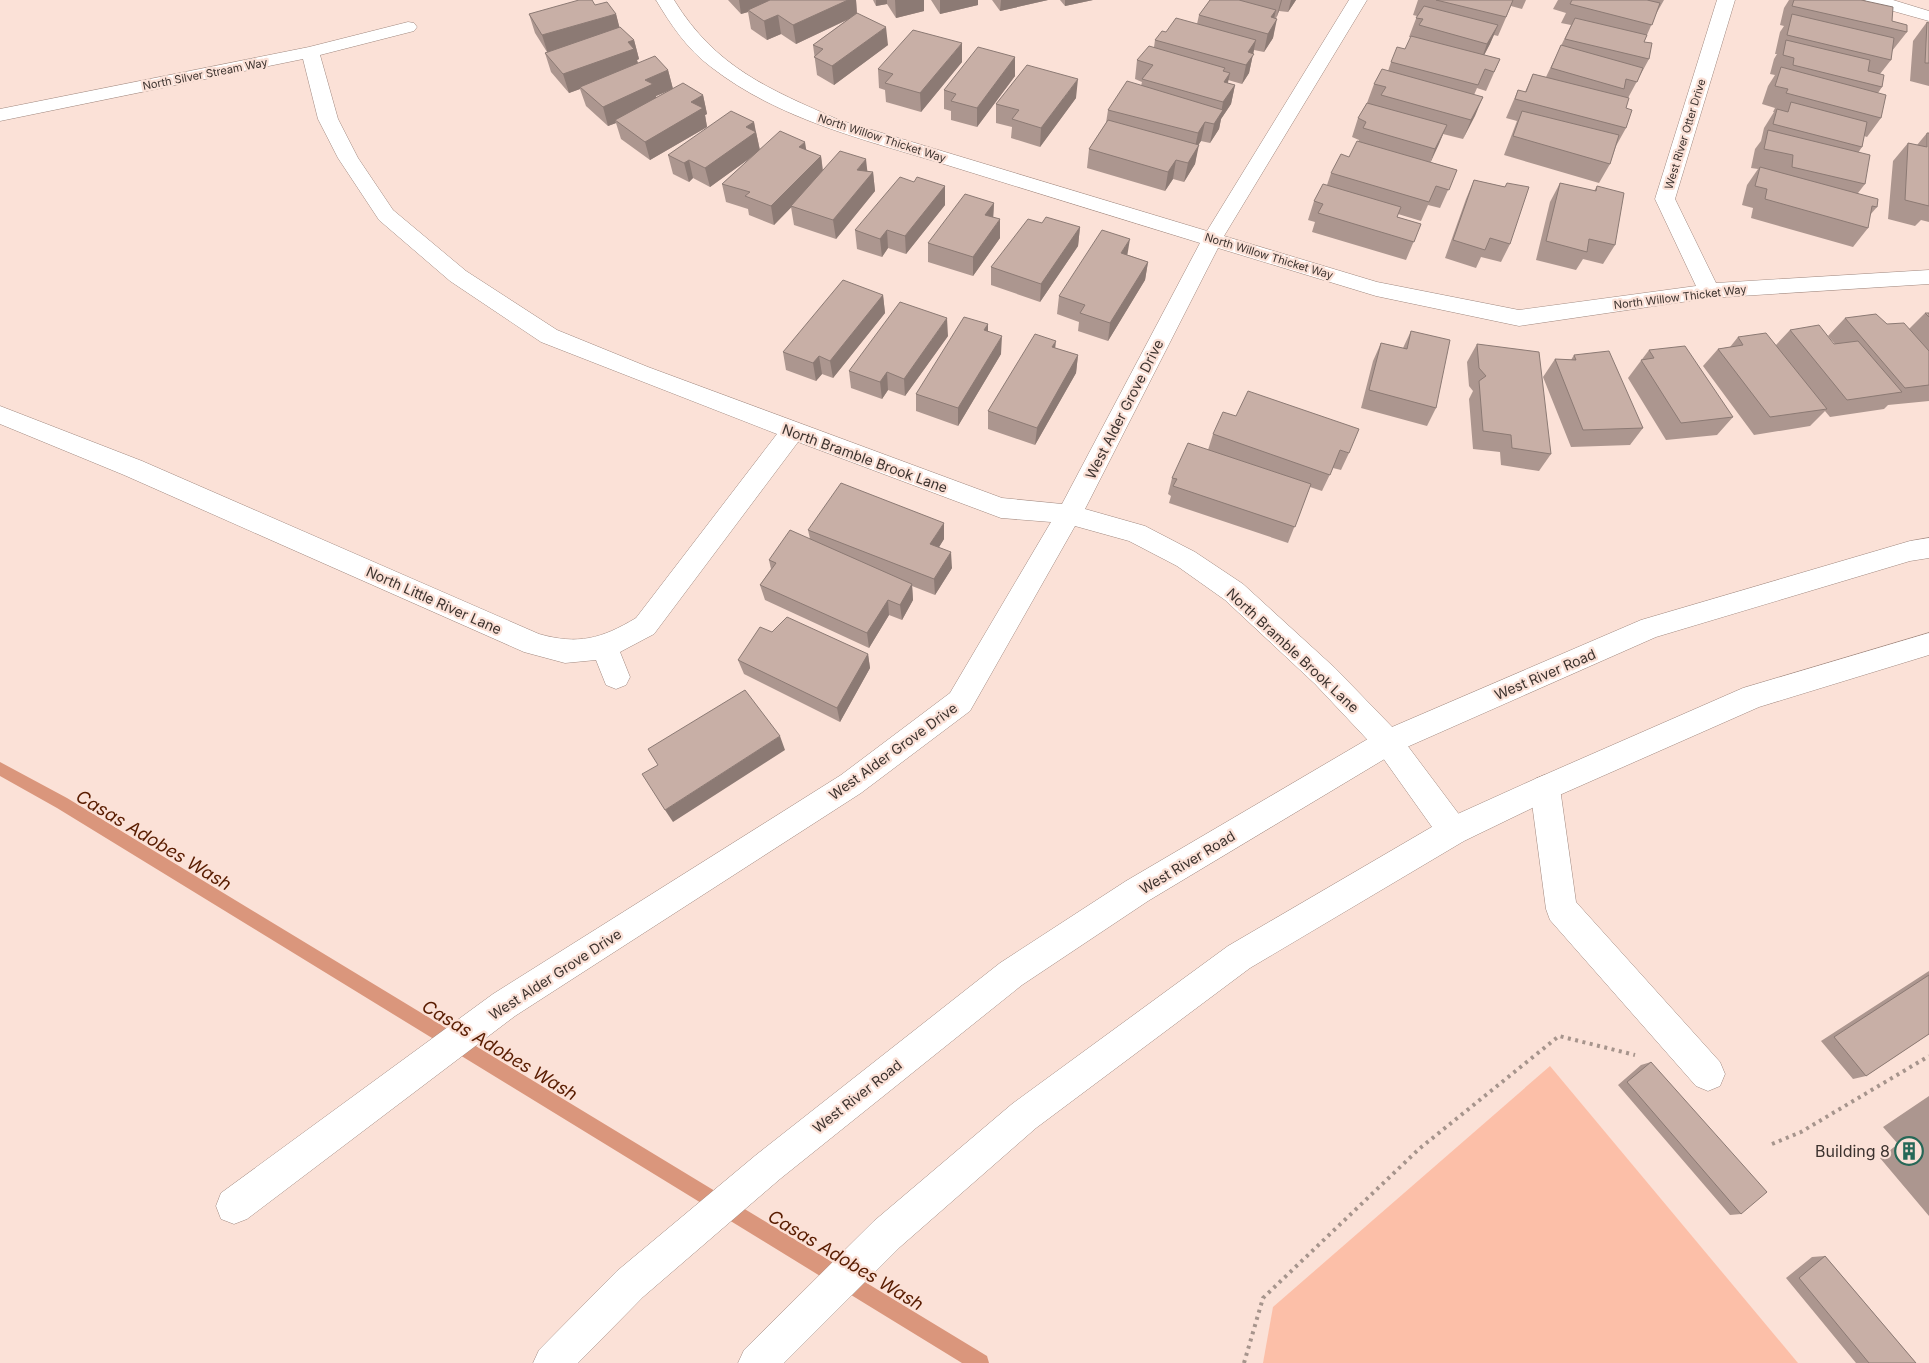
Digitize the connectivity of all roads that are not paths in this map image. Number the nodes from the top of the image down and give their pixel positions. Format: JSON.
{"nodes":[{"id":1,"x":664,"y":0,"type":"edge"},
{"id":2,"x":1358,"y":0,"type":"edge"},
{"id":3,"x":1726,"y":0,"type":"edge"},
{"id":4,"x":1874,"y":0,"type":"edge"},
{"id":5,"x":1929,"y":16,"type":"edge"},
{"id":6,"x":408,"y":28,"type":"dead end"},
{"id":7,"x":310,"y":52,"type":"junction"},
{"id":8,"x":0,"y":115,"type":"edge"},
{"id":9,"x":1212,"y":239,"type":"junction"},
{"id":10,"x":1929,"y":277,"type":"edge"},
{"id":11,"x":1709,"y":291,"type":"junction"},
{"id":12,"x":0,"y":415,"type":"edge"},
{"id":13,"x":792,"y":432,"type":"junction"},
{"id":14,"x":1069,"y":514,"type":"junction"},
{"id":15,"x":1929,"y":548,"type":"edge"},
{"id":16,"x":1929,"y":644,"type":"edge"},
{"id":17,"x":604,"y":647,"type":"junction"},
{"id":18,"x":616,"y":677,"type":"dead end"},
{"id":19,"x":1388,"y":742,"type":"junction"},
{"id":20,"x":1545,"y":788,"type":"junction"},
{"id":21,"x":1454,"y":831,"type":"junction"},
{"id":22,"x":1708,"y":1074,"type":"dead end"},
{"id":23,"x":234,"y":1206,"type":"dead end"},
{"id":24,"x":552,"y":1363,"type":"edge"},
{"id":25,"x":757,"y":1363,"type":"edge"}],
"edges":[{"from":1,"to":9,"type":"street","name":"North Willow Thicket Way"},
{"from":2,"to":9,"type":"street","name":"West Alder Grove Drive"},
{"from":3,"to":11,"type":"street","name":"West River Otter Drive"},
{"from":4,"to":5,"type":"street"},
{"from":6,"to":7,"type":"street","name":"North Silver Stream Way"},
{"from":7,"to":8,"type":"street","name":"North Silver Stream Way"},
{"from":7,"to":13,"type":"street","name":"North Bramble Brook Lane"},
{"from":9,"to":11,"type":"street","name":"North Willow Thicket Way"},
{"from":9,"to":14,"type":"street","name":"West Alder Grove Drive"},
{"from":10,"to":11,"type":"street","name":"North Willow Thicket Way"},
{"from":12,"to":17,"type":"street","name":"North Little River Lane"},
{"from":13,"to":14,"type":"street","name":"North Bramble Brook Lane"},
{"from":13,"to":17,"type":"street","name":"North Little River Lane"},
{"from":14,"to":19,"type":"street","name":"North Bramble Brook Lane"},
{"from":14,"to":23,"type":"street","name":"West Alder Grove Drive"},
{"from":15,"to":19,"type":"street","name":"West River Road"},
{"from":16,"to":20,"type":"street"},
{"from":17,"to":18,"type":"street"},
{"from":19,"to":21,"type":"street","name":"North Bramble Brook Lane"},
{"from":19,"to":24,"type":"street","name":"West River Road"},
{"from":20,"to":21,"type":"street"},
{"from":20,"to":22,"type":"street"},
{"from":21,"to":25,"type":"street"}]}
